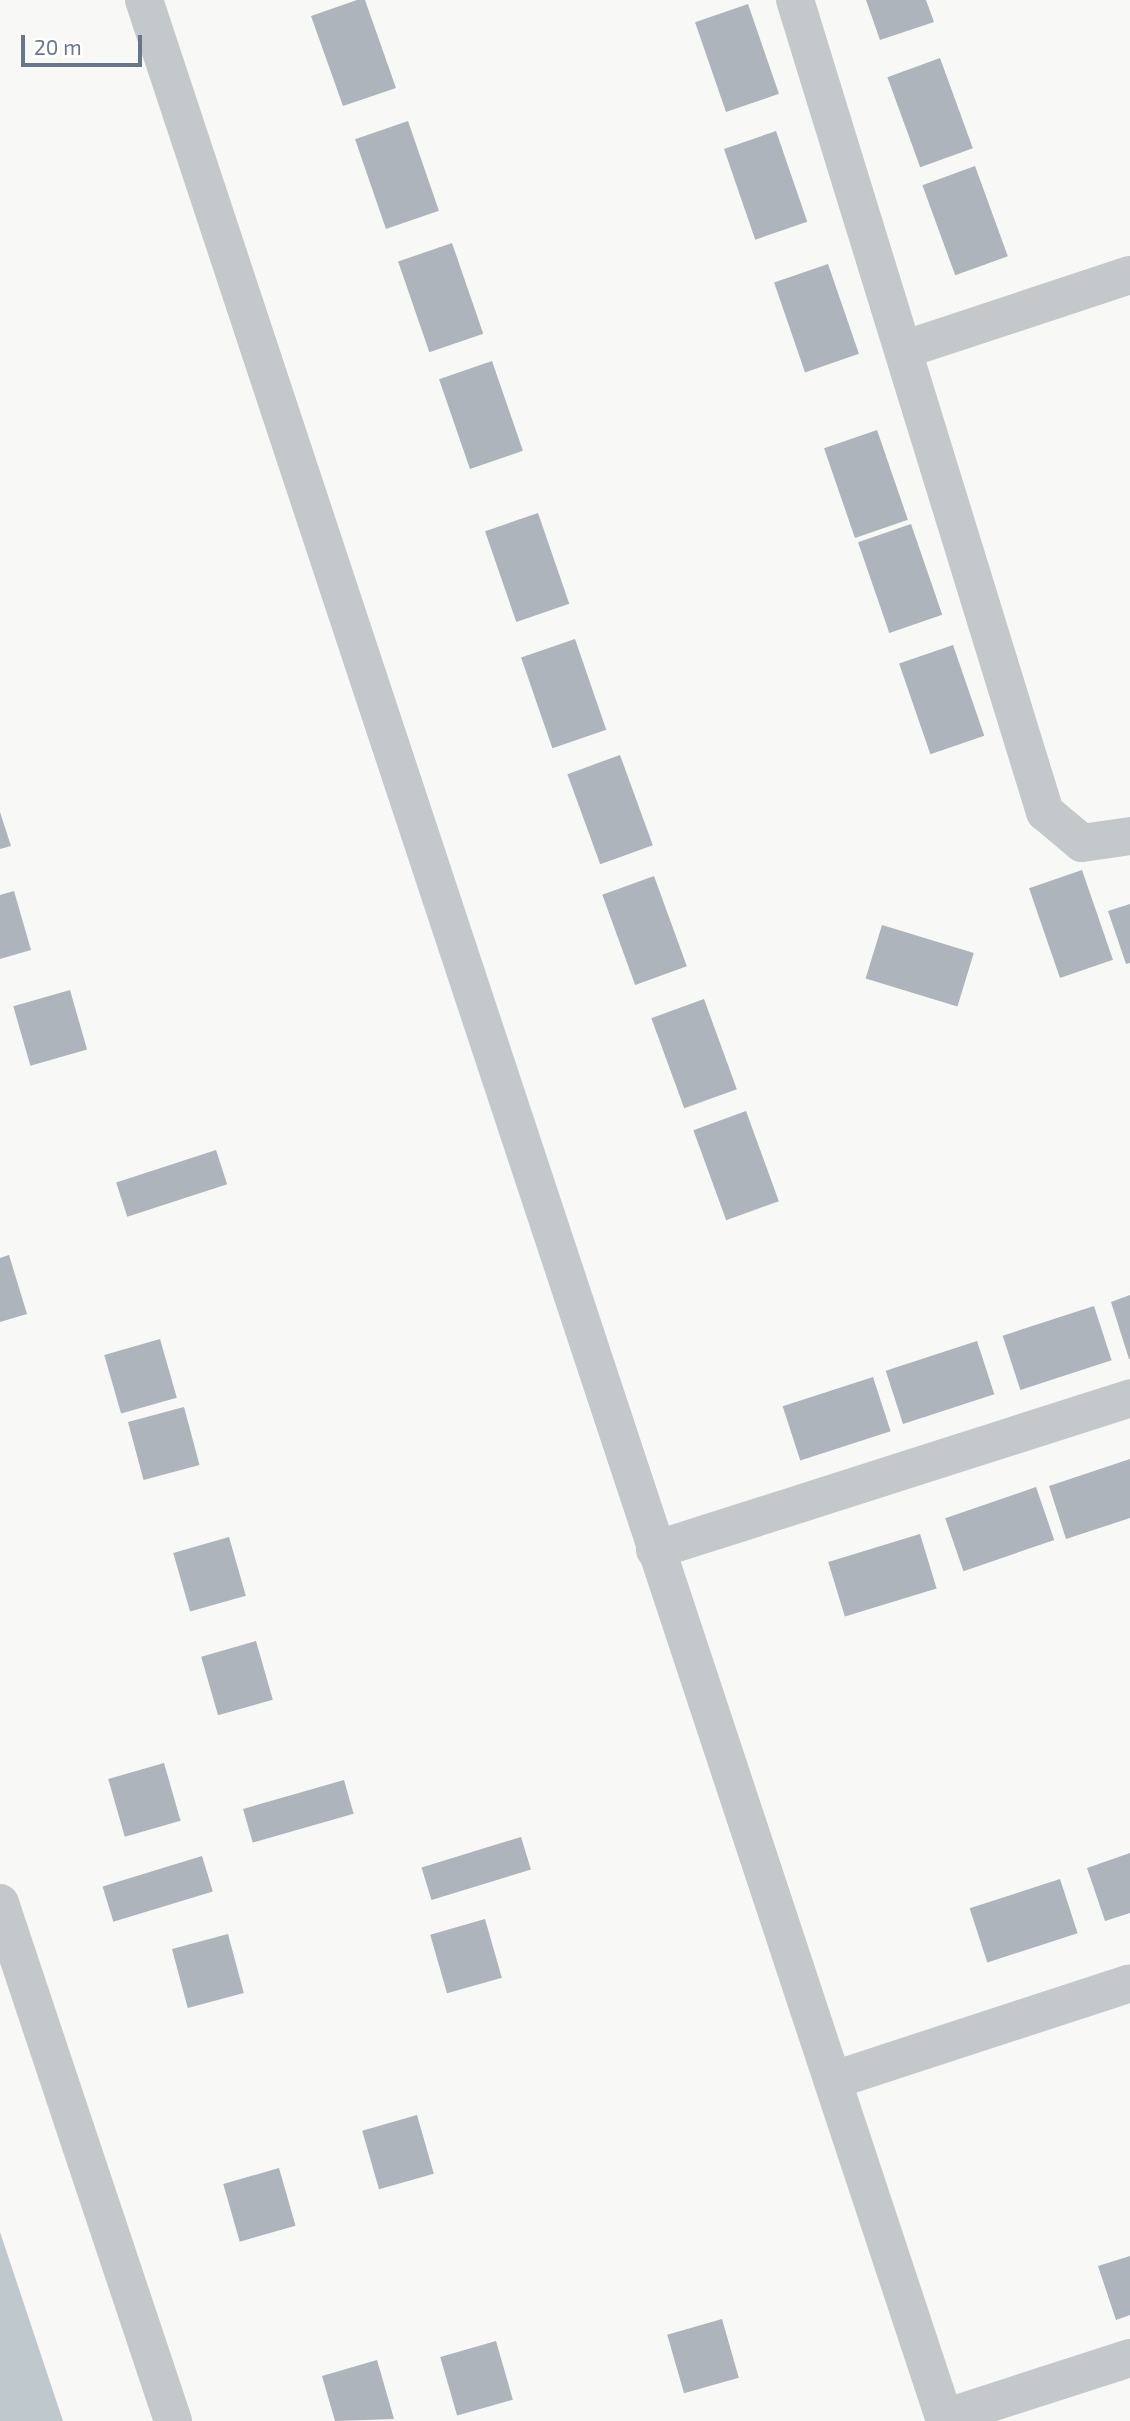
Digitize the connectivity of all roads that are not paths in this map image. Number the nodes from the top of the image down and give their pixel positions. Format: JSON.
{"nodes":[{"id":1,"x":795,"y":0,"type":"edge"},
{"id":2,"x":152,"y":2,"type":"edge"},
{"id":3,"x":1130,"y":275,"type":"edge"},
{"id":4,"x":906,"y":349,"type":"junction"},
{"id":5,"x":1130,"y":836,"type":"edge"},
{"id":6,"x":1130,"y":1398,"type":"edge"},
{"id":7,"x":655,"y":1550,"type":"junction"},
{"id":8,"x":0,"y":1903,"type":"edge"},
{"id":9,"x":1130,"y":1983,"type":"edge"},
{"id":10,"x":834,"y":2080,"type":"junction"},
{"id":11,"x":1130,"y":2358,"type":"edge"},
{"id":12,"x":945,"y":2420,"type":"edge"},
{"id":13,"x":173,"y":2421,"type":"edge"}],
"edges":[{"from":1,"to":4,"type":"street"},
{"from":2,"to":7,"type":"street"},
{"from":3,"to":4,"type":"street"},
{"from":4,"to":5,"type":"street"},
{"from":6,"to":7,"type":"street"},
{"from":7,"to":10,"type":"street"},
{"from":8,"to":13,"type":"street"},
{"from":9,"to":10,"type":"street"},
{"from":10,"to":12,"type":"street"},
{"from":11,"to":12,"type":"street"}]}
